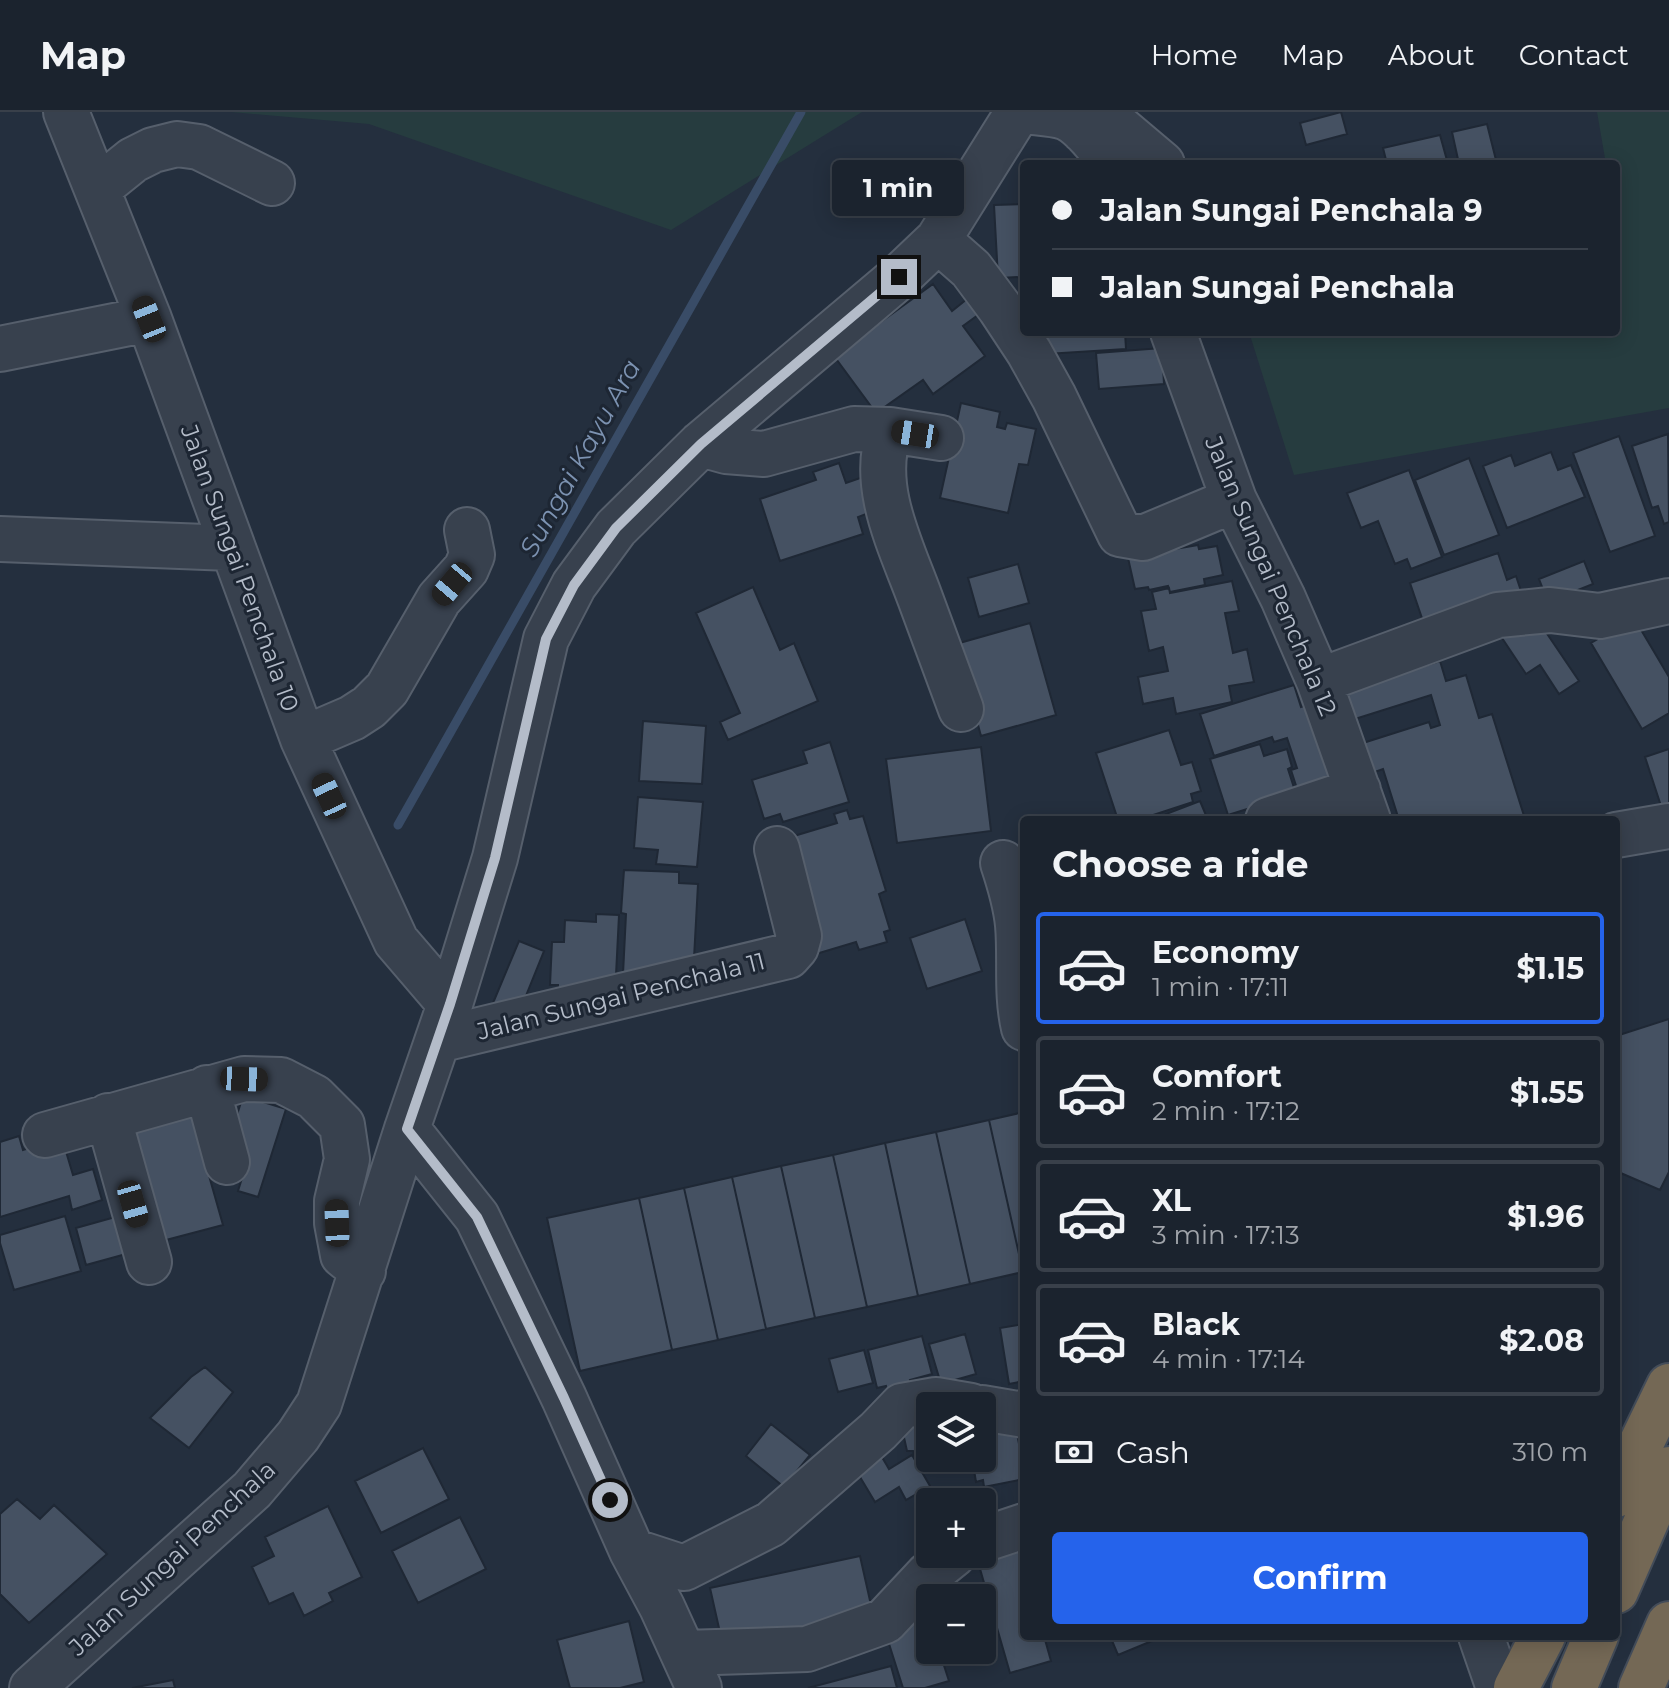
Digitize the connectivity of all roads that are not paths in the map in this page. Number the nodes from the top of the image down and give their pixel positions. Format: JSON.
{"nodes":[{"id":1,"x":66,"y":112,"type":"edge"},
{"id":2,"x":1018,"y":112,"type":"edge"},
{"id":3,"x":1034,"y":112,"type":"edge"},
{"id":4,"x":1103,"y":132,"type":"edge"},
{"id":5,"x":1117,"y":160,"type":"edge"},
{"id":6,"x":1155,"y":160,"type":"edge"},
{"id":7,"x":272,"y":183,"type":"dead end"},
{"id":8,"x":97,"y":189,"type":"junction"},
{"id":9,"x":938,"y":240,"type":"junction"},
{"id":10,"x":149,"y":319,"type":"junction"},
{"id":11,"x":1174,"y":336,"type":"edge"},
{"id":12,"x":0,"y":349,"type":"edge"},
{"id":13,"x":890,"y":430,"type":"junction"},
{"id":14,"x":941,"y":438,"type":"dead end"},
{"id":15,"x":701,"y":444,"type":"junction"},
{"id":16,"x":1234,"y":500,"type":"junction"},
{"id":17,"x":467,"y":530,"type":"dead end"},
{"id":18,"x":0,"y":539,"type":"edge"},
{"id":19,"x":231,"y":548,"type":"junction"},
{"id":20,"x":1669,"y":601,"type":"edge"},
{"id":21,"x":1319,"y":681,"type":"junction"},
{"id":22,"x":961,"y":709,"type":"dead end"},
{"id":23,"x":303,"y":739,"type":"junction"},
{"id":24,"x":1363,"y":805,"type":"edge"},
{"id":25,"x":1293,"y":816,"type":"edge"},
{"id":26,"x":1669,"y":826,"type":"edge"},
{"id":27,"x":1620,"y":834,"type":"edge"},
{"id":28,"x":777,"y":849,"type":"dead end"},
{"id":29,"x":1003,"y":863,"type":"dead end"},
{"id":30,"x":1020,"y":995,"type":"edge"},
{"id":31,"x":444,"y":1022,"type":"junction"},
{"id":32,"x":207,"y":1088,"type":"junction"},
{"id":33,"x":108,"y":1116,"type":"junction"},
{"id":34,"x":407,"y":1129,"type":"junction"},
{"id":35,"x":45,"y":1135,"type":"dead end"},
{"id":36,"x":227,"y":1162,"type":"dead end"},
{"id":37,"x":149,"y":1262,"type":"dead end"},
{"id":38,"x":363,"y":1271,"type":"junction"},
{"id":39,"x":1669,"y":1386,"type":"edge"},
{"id":40,"x":916,"y":1404,"type":"edge"},
{"id":41,"x":996,"y":1410,"type":"edge"},
{"id":42,"x":1020,"y":1414,"type":"edge"},
{"id":43,"x":1669,"y":1469,"type":"edge"},
{"id":44,"x":1620,"y":1487,"type":"edge"},
{"id":45,"x":1020,"y":1527,"type":"edge"},
{"id":46,"x":996,"y":1535,"type":"edge"},
{"id":47,"x":632,"y":1551,"type":"junction"},
{"id":48,"x":937,"y":1568,"type":"edge"},
{"id":49,"x":1620,"y":1582,"type":"edge"},
{"id":50,"x":1669,"y":1624,"type":"edge"},
{"id":51,"x":1541,"y":1640,"type":"edge"},
{"id":52,"x":1594,"y":1640,"type":"edge"},
{"id":53,"x":1482,"y":1641,"type":"edge"},
{"id":54,"x":691,"y":1671,"type":"edge"},
{"id":55,"x":32,"y":1688,"type":"edge"},
{"id":56,"x":1499,"y":1688,"type":"edge"},
{"id":57,"x":1516,"y":1688,"type":"edge"},
{"id":58,"x":1574,"y":1688,"type":"edge"},
{"id":59,"x":1641,"y":1688,"type":"edge"}],
"edges":[{"from":1,"to":8,"type":"street","name":"Jalan Sungai Penchala 10"},
{"from":2,"to":9,"type":"street","name":"Jalan Sungai Penchala"},
{"from":3,"to":4,"type":"street"},
{"from":4,"to":5,"type":"street"},
{"from":4,"to":6,"type":"street"},
{"from":7,"to":8,"type":"street"},
{"from":8,"to":10,"type":"street","name":"Jalan Sungai Penchala 10"},
{"from":9,"to":15,"type":"street","name":"Jalan Sungai Penchala"},
{"from":9,"to":16,"type":"street"},
{"from":10,"to":12,"type":"street"},
{"from":10,"to":19,"type":"street","name":"Jalan Sungai Penchala 10"},
{"from":11,"to":16,"type":"street","name":"Jalan Sungai Penchala 12"},
{"from":13,"to":14,"type":"street"},
{"from":13,"to":15,"type":"street"},
{"from":13,"to":22,"type":"street"},
{"from":15,"to":31,"type":"street","name":"Jalan Sungai Penchala"},
{"from":16,"to":21,"type":"street","name":"Jalan Sungai Penchala 12"},
{"from":17,"to":23,"type":"street"},
{"from":18,"to":19,"type":"street"},
{"from":19,"to":23,"type":"street","name":"Jalan Sungai Penchala 10"},
{"from":20,"to":21,"type":"street"},
{"from":21,"to":24,"type":"street","name":"Jalan Sungai Penchala 12"},
{"from":23,"to":31,"type":"street","name":"Jalan Sungai Penchala 10"},
{"from":24,"to":25,"type":"street"},
{"from":26,"to":27,"type":"street"},
{"from":28,"to":31,"type":"street","name":"Jalan Sungai Penchala 11"},
{"from":29,"to":30,"type":"street"},
{"from":31,"to":34,"type":"street","name":"Jalan Sungai Penchala"},
{"from":32,"to":33,"type":"street"},
{"from":32,"to":36,"type":"street"},
{"from":32,"to":38,"type":"street"},
{"from":33,"to":35,"type":"street"},
{"from":33,"to":37,"type":"street"},
{"from":34,"to":38,"type":"street","name":"Jalan Sungai Penchala"},
{"from":34,"to":47,"type":"street"},
{"from":38,"to":55,"type":"street","name":"Jalan Sungai Penchala"},
{"from":39,"to":44,"type":"highway"},
{"from":40,"to":47,"type":"street"},
{"from":41,"to":42,"type":"street"},
{"from":43,"to":49,"type":"highway"},
{"from":45,"to":46,"type":"street"},
{"from":47,"to":54,"type":"street"},
{"from":48,"to":54,"type":"street"},
{"from":50,"to":59,"type":"highway"},
{"from":51,"to":57,"type":"highway"},
{"from":52,"to":58,"type":"highway"},
{"from":53,"to":56,"type":"street"}]}
